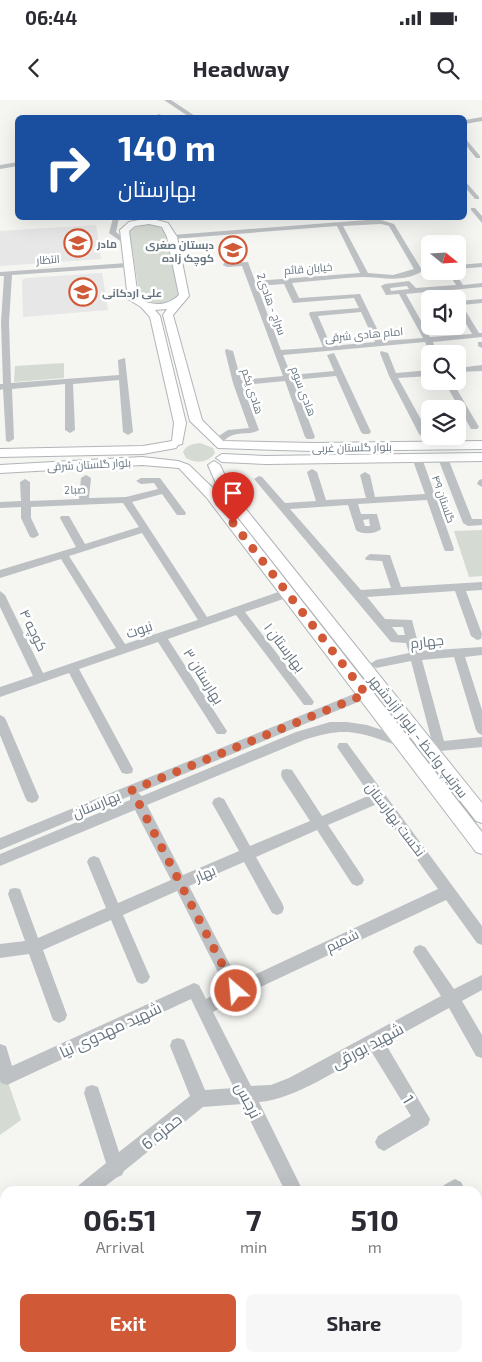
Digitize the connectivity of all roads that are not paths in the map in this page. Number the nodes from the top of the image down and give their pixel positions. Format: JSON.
{"nodes":[{"id":1,"x":167,"y":100,"type":"edge"},
{"id":2,"x":191,"y":115,"type":"edge"},
{"id":3,"x":481,"y":120,"type":"edge"},
{"id":4,"x":467,"y":122,"type":"edge"},
{"id":5,"x":467,"y":143,"type":"edge"},
{"id":6,"x":479,"y":158,"type":"edge"},
{"id":7,"x":15,"y":164,"type":"edge"},
{"id":8,"x":0,"y":167,"type":"edge"},
{"id":9,"x":467,"y":186,"type":"edge"},
{"id":10,"x":476,"y":198,"type":"dead end"},
{"id":11,"x":473,"y":209,"type":"dead end"},
{"id":12,"x":115,"y":220,"type":"edge"},
{"id":13,"x":142,"y":220,"type":"edge"},
{"id":14,"x":148,"y":220,"type":"edge"},
{"id":15,"x":324,"y":220,"type":"edge"},
{"id":16,"x":482,"y":221,"type":"edge"},
{"id":17,"x":339,"y":224,"type":"junction"},
{"id":18,"x":327,"y":225,"type":"junction"},
{"id":19,"x":172,"y":237,"type":"junction"},
{"id":20,"x":125,"y":242,"type":"junction"},
{"id":21,"x":127,"y":265,"type":"junction"},
{"id":22,"x":227,"y":265,"type":"dead end"},
{"id":23,"x":482,"y":265,"type":"edge"},
{"id":24,"x":466,"y":266,"type":"edge"},
{"id":25,"x":4,"y":274,"type":"edge"},
{"id":26,"x":365,"y":275,"type":"junction"},
{"id":27,"x":456,"y":280,"type":"edge"},
{"id":28,"x":287,"y":281,"type":"junction"},
{"id":29,"x":252,"y":284,"type":"junction"},
{"id":30,"x":482,"y":285,"type":"edge"},
{"id":31,"x":336,"y":287,"type":"junction"},
{"id":32,"x":460,"y":287,"type":"junction"},
{"id":33,"x":447,"y":288,"type":"joint"},
{"id":34,"x":414,"y":291,"type":"junction"},
{"id":35,"x":400,"y":292,"type":"junction"},
{"id":36,"x":482,"y":301,"type":"edge"},
{"id":37,"x":466,"y":303,"type":"edge"},
{"id":38,"x":176,"y":304,"type":"junction"},
{"id":39,"x":145,"y":306,"type":"junction"},
{"id":40,"x":363,"y":310,"type":"junction"},
{"id":41,"x":466,"y":316,"type":"edge"},
{"id":42,"x":2,"y":322,"type":"edge"},
{"id":43,"x":479,"y":335,"type":"edge"},
{"id":44,"x":428,"y":340,"type":"junction"},
{"id":45,"x":380,"y":344,"type":"junction"},
{"id":46,"x":430,"y":345,"type":"edge"},
{"id":47,"x":229,"y":351,"type":"dead end"},
{"id":48,"x":330,"y":351,"type":"junction"},
{"id":49,"x":278,"y":353,"type":"junction"},
{"id":50,"x":384,"y":353,"type":"dead end"},
{"id":51,"x":122,"y":360,"type":"dead end"},
{"id":52,"x":482,"y":368,"type":"edge"},
{"id":53,"x":466,"y":369,"type":"edge"},
{"id":54,"x":339,"y":373,"type":"junction"},
{"id":55,"x":421,"y":374,"type":"edge"},
{"id":56,"x":393,"y":376,"type":"junction"},
{"id":57,"x":124,"y":377,"type":"junction"},
{"id":58,"x":288,"y":378,"type":"junction"},
{"id":59,"x":70,"y":382,"type":"junction"},
{"id":60,"x":237,"y":383,"type":"junction"},
{"id":61,"x":4,"y":387,"type":"edge"},
{"id":62,"x":453,"y":390,"type":"edge"},
{"id":63,"x":474,"y":426,"type":"dead end"},
{"id":64,"x":421,"y":428,"type":"edge"},
{"id":65,"x":70,"y":430,"type":"dead end"},
{"id":66,"x":128,"y":432,"type":"dead end"},
{"id":67,"x":366,"y":432,"type":"dead end"},
{"id":68,"x":310,"y":437,"type":"dead end"},
{"id":69,"x":9,"y":440,"type":"dead end"},
{"id":70,"x":175,"y":443,"type":"junction"},
{"id":71,"x":482,"y":445,"type":"edge"},
{"id":72,"x":219,"y":452,"type":"junction"},
{"id":73,"x":0,"y":453,"type":"edge"},
{"id":74,"x":266,"y":454,"type":"junction"},
{"id":75,"x":143,"y":455,"type":"junction"},
{"id":76,"x":482,"y":457,"type":"edge"},
{"id":77,"x":417,"y":458,"type":"junction"},
{"id":78,"x":444,"y":462,"type":"dead end"},
{"id":79,"x":182,"y":466,"type":"junction"},
{"id":80,"x":0,"y":469,"type":"edge"},
{"id":81,"x":312,"y":472,"type":"dead end"},
{"id":82,"x":365,"y":475,"type":"dead end"},
{"id":83,"x":86,"y":478,"type":"dead end"},
{"id":84,"x":259,"y":479,"type":"dead end"},
{"id":85,"x":141,"y":481,"type":"dead end"},
{"id":86,"x":26,"y":482,"type":"dead end"},
{"id":87,"x":220,"y":482,"type":"junction"},
{"id":88,"x":200,"y":485,"type":"junction"},
{"id":89,"x":164,"y":490,"type":"junction"},
{"id":90,"x":430,"y":497,"type":"junction"},
{"id":91,"x":126,"y":500,"type":"junction"},
{"id":92,"x":371,"y":500,"type":"junction"},
{"id":93,"x":84,"y":501,"type":"junction"},
{"id":94,"x":352,"y":501,"type":"junction"},
{"id":95,"x":322,"y":503,"type":"junction"},
{"id":96,"x":26,"y":504,"type":"junction"},
{"id":97,"x":0,"y":505,"type":"edge"},
{"id":98,"x":282,"y":506,"type":"junction"},
{"id":99,"x":181,"y":513,"type":"dead end"},
{"id":100,"x":357,"y":517,"type":"junction"},
{"id":101,"x":64,"y":518,"type":"dead end"},
{"id":102,"x":482,"y":522,"type":"edge"},
{"id":103,"x":144,"y":529,"type":"junction"},
{"id":104,"x":34,"y":536,"type":"dead end"},
{"id":105,"x":82,"y":548,"type":"junction"},
{"id":106,"x":448,"y":549,"type":"dead end"},
{"id":107,"x":63,"y":554,"type":"junction"},
{"id":108,"x":370,"y":558,"type":"dead end"},
{"id":109,"x":0,"y":574,"type":"edge"},
{"id":110,"x":482,"y":586,"type":"edge"},
{"id":111,"x":458,"y":587,"type":"junction"},
{"id":112,"x":397,"y":591,"type":"junction"},
{"id":113,"x":288,"y":593,"type":"junction"},
{"id":114,"x":0,"y":594,"type":"edge"},
{"id":115,"x":358,"y":594,"type":"junction"},
{"id":116,"x":238,"y":610,"type":"junction"},
{"id":117,"x":205,"y":622,"type":"junction"},
{"id":118,"x":382,"y":623,"type":"junction"},
{"id":119,"x":477,"y":636,"type":"dead end"},
{"id":120,"x":161,"y":637,"type":"junction"},
{"id":121,"x":411,"y":639,"type":"junction"},
{"id":122,"x":123,"y":650,"type":"junction"},
{"id":123,"x":482,"y":652,"type":"edge"},
{"id":124,"x":458,"y":653,"type":"junction"},
{"id":125,"x":416,"y":656,"type":"junction"},
{"id":126,"x":376,"y":664,"type":"dead end"},
{"id":127,"x":72,"y":667,"type":"junction"},
{"id":128,"x":40,"y":678,"type":"junction"},
{"id":129,"x":0,"y":692,"type":"edge"},
{"id":130,"x":363,"y":696,"type":"junction"},
{"id":131,"x":308,"y":702,"type":"dead end"},
{"id":132,"x":0,"y":720,"type":"edge"},
{"id":133,"x":482,"y":730,"type":"edge"},
{"id":134,"x":221,"y":731,"type":"dead end"},
{"id":135,"x":387,"y":735,"type":"junction"},
{"id":136,"x":402,"y":742,"type":"junction"},
{"id":137,"x":482,"y":742,"type":"edge"},
{"id":138,"x":343,"y":747,"type":"dead end"},
{"id":139,"x":433,"y":747,"type":"junction"},
{"id":140,"x":127,"y":769,"type":"dead end"},
{"id":141,"x":287,"y":774,"type":"dead end"},
{"id":142,"x":132,"y":790,"type":"junction"},
{"id":143,"x":32,"y":797,"type":"dead end"},
{"id":144,"x":379,"y":797,"type":"junction"},
{"id":145,"x":219,"y":803,"type":"dead end"},
{"id":146,"x":139,"y":804,"type":"junction"},
{"id":147,"x":482,"y":816,"type":"edge"},
{"id":148,"x":320,"y":823,"type":"junction"},
{"id":149,"x":0,"y":844,"type":"edge"},
{"id":150,"x":482,"y":846,"type":"edge"},
{"id":151,"x":247,"y":855,"type":"junction"},
{"id":152,"x":0,"y":860,"type":"edge"},
{"id":153,"x":94,"y":862,"type":"dead end"},
{"id":154,"x":357,"y":880,"type":"dead end"},
{"id":155,"x":181,"y":883,"type":"junction"},
{"id":156,"x":449,"y":891,"type":"junction"},
{"id":157,"x":15,"y":894,"type":"dead end"},
{"id":158,"x":277,"y":908,"type":"dead end"},
{"id":159,"x":114,"y":912,"type":"junction"},
{"id":160,"x":482,"y":938,"type":"edge"},
{"id":161,"x":33,"y":947,"type":"junction"},
{"id":162,"x":0,"y":951,"type":"edge"},
{"id":163,"x":420,"y":952,"type":"dead end"},
{"id":164,"x":142,"y":977,"type":"dead end"},
{"id":165,"x":482,"y":982,"type":"edge"},
{"id":166,"x":236,"y":991,"type":"junction"},
{"id":167,"x":452,"y":1000,"type":"junction"},
{"id":168,"x":202,"y":1009,"type":"junction"},
{"id":169,"x":59,"y":1015,"type":"dead end"},
{"id":170,"x":374,"y":1041,"type":"junction"},
{"id":171,"x":178,"y":1046,"type":"dead end"},
{"id":172,"x":482,"y":1050,"type":"edge"},
{"id":173,"x":0,"y":1052,"type":"edge"},
{"id":174,"x":92,"y":1093,"type":"dead end"},
{"id":175,"x":247,"y":1095,"type":"junction"},
{"id":176,"x":200,"y":1099,"type":"junction"},
{"id":177,"x":384,"y":1142,"type":"dead end"},
{"id":178,"x":116,"y":1169,"type":"junction"},
{"id":179,"x":93,"y":1186,"type":"edge"},
{"id":180,"x":292,"y":1186,"type":"edge"}],
"edges":[{"from":1,"to":2,"type":"street"},
{"from":3,"to":4,"type":"street"},
{"from":5,"to":6,"type":"street"},
{"from":7,"to":8,"type":"street"},
{"from":9,"to":10,"type":"street"},
{"from":11,"to":16,"type":"street"},
{"from":12,"to":20,"type":"street"},
{"from":13,"to":20,"type":"main road"},
{"from":14,"to":19,"type":"main road"},
{"from":15,"to":18,"type":"street"},
{"from":17,"to":18,"type":"street"},
{"from":17,"to":26,"type":"street"},
{"from":17,"to":26,"type":"street","name":"خیابان قائم"},
{"from":18,"to":19,"type":"street"},
{"from":19,"to":38,"type":"main road"},
{"from":20,"to":21,"type":"main road"},
{"from":21,"to":25,"type":"street","name":"انتظار"},
{"from":21,"to":39,"type":"main road"},
{"from":22,"to":29,"type":"street","name":"سراج - هادی2"},
{"from":23,"to":24,"type":"street"},
{"from":25,"to":42,"type":"street"},
{"from":26,"to":31,"type":"street","name":"خیابان قائم"},
{"from":27,"to":32,"type":"street"},
{"from":28,"to":29,"type":"street","name":"خیابان قائم"},
{"from":28,"to":31,"type":"street","name":"خیابان قائم"},
{"from":28,"to":31,"type":"street"},
{"from":29,"to":49,"type":"street","name":"سراج - هادی2"},
{"from":30,"to":32,"type":"street"},
{"from":31,"to":40,"type":"street"},
{"from":32,"to":33,"type":"street"},
{"from":33,"to":34,"type":"street"},
{"from":34,"to":35,"type":"street"},
{"from":34,"to":35,"type":"street"},
{"from":35,"to":44,"type":"street"},
{"from":36,"to":37,"type":"street"},
{"from":38,"to":39,"type":"main road"},
{"from":38,"to":72,"type":"main road","name":"سرتیپ واعظ - بلوار آزادشهر"},
{"from":39,"to":70,"type":"main road"},
{"from":40,"to":45,"type":"street"},
{"from":40,"to":48,"type":"street"},
{"from":41,"to":43,"type":"street"},
{"from":42,"to":61,"type":"street"},
{"from":43,"to":44,"type":"street","name":"امام هادی شرقی"},
{"from":44,"to":45,"type":"street","name":"امام هادی شرقی"},
{"from":44,"to":46,"type":"street"},
{"from":45,"to":48,"type":"street","name":"امام هادی شرقی"},
{"from":47,"to":60,"type":"street","name":"هادی یکم"},
{"from":48,"to":49,"type":"street","name":"امام هادی شرقی"},
{"from":48,"to":54,"type":"street"},
{"from":49,"to":58,"type":"street","name":"هادی سوم"},
{"from":50,"to":56,"type":"street"},
{"from":51,"to":57,"type":"street"},
{"from":52,"to":53,"type":"street"},
{"from":54,"to":58,"type":"street"},
{"from":54,"to":67,"type":"street"},
{"from":55,"to":56,"type":"street"},
{"from":56,"to":64,"type":"street"},
{"from":57,"to":59,"type":"street"},
{"from":57,"to":66,"type":"street"},
{"from":58,"to":60,"type":"street"},
{"from":58,"to":68,"type":"street","name":"هادی سوم"},
{"from":59,"to":61,"type":"street"},
{"from":59,"to":65,"type":"street"},
{"from":60,"to":72,"type":"street","name":"هادی یکم"},
{"from":61,"to":69,"type":"street"},
{"from":62,"to":63,"type":"street"},
{"from":70,"to":72,"type":"main road","name":"بلوار گلستان شرقی"},
{"from":70,"to":75,"type":"main road","name":"بلوار گلستان شرقی"},
{"from":70,"to":79,"type":"main road"},
{"from":71,"to":74,"type":"main road","name":"بلوار گلستان غربی"},
{"from":72,"to":74,"type":"main road","name":"بلوار گلستان غربی"},
{"from":72,"to":79,"type":"main road","name":"بلوار گلستان شرقی"},
{"from":72,"to":87,"type":"main road","name":"سرتیپ واعظ - بلوار آزادشهر"},
{"from":73,"to":75,"type":"main road","name":"بلوار گلستان شرقی"},
{"from":74,"to":77,"type":"main road","name":"بلوار گلستان غربی"},
{"from":75,"to":79,"type":"main road","name":"بلوار گلستان شرقی"},
{"from":75,"to":80,"type":"main road","name":"بلوار گلستان شرقی"},
{"from":76,"to":77,"type":"main road","name":"بلوار گلستان غربی"},
{"from":77,"to":90,"type":"street","name":"گلستان ۴۹"},
{"from":78,"to":102,"type":"street"},
{"from":79,"to":88,"type":"main road","name":"سرتیپ واعظ - بلوار آزادشهر"},
{"from":81,"to":95,"type":"street"},
{"from":82,"to":92,"type":"street"},
{"from":83,"to":93,"type":"street"},
{"from":84,"to":98,"type":"street"},
{"from":85,"to":89,"type":"street"},
{"from":86,"to":96,"type":"street"},
{"from":87,"to":88,"type":"main road"},
{"from":87,"to":139,"type":"main road","name":"سرتیپ واعظ - بلوار آزادشهر"},
{"from":88,"to":113,"type":"main road","name":"سرتیپ واعظ - بلوار آزادشهر"},
{"from":89,"to":91,"type":"street","name":"صبا2"},
{"from":89,"to":99,"type":"street"},
{"from":90,"to":92,"type":"street"},
{"from":90,"to":106,"type":"street","name":"گلستان ۴۹"},
{"from":91,"to":93,"type":"street","name":"صبا2"},
{"from":91,"to":103,"type":"street"},
{"from":92,"to":94,"type":"street"},
{"from":93,"to":96,"type":"street","name":"صبا2"},
{"from":94,"to":95,"type":"street"},
{"from":94,"to":100,"type":"street"},
{"from":95,"to":98,"type":"street"},
{"from":96,"to":97,"type":"street","name":"صبا2"},
{"from":96,"to":104,"type":"street"},
{"from":98,"to":115,"type":"street"},
{"from":100,"to":100,"type":"street"},
{"from":101,"to":105,"type":"street"},
{"from":103,"to":105,"type":"street"},
{"from":103,"to":117,"type":"street"},
{"from":105,"to":107,"type":"street"},
{"from":107,"to":109,"type":"street"},
{"from":107,"to":122,"type":"street"},
{"from":108,"to":112,"type":"street"},
{"from":110,"to":111,"type":"street"},
{"from":111,"to":112,"type":"street"},
{"from":111,"to":119,"type":"street"},
{"from":112,"to":115,"type":"street"},
{"from":113,"to":116,"type":"street","name":"نبوت"},
{"from":113,"to":130,"type":"main road","name":"سرتیپ واعظ - بلوار آزادشهر"},
{"from":114,"to":128,"type":"street","name":"کوچه ۴"},
{"from":115,"to":118,"type":"street"},
{"from":116,"to":117,"type":"street","name":"نبوت"},
{"from":116,"to":131,"type":"street","name":"بهارستان ۱"},
{"from":117,"to":120,"type":"street","name":"نبوت"},
{"from":118,"to":121,"type":"street"},
{"from":118,"to":121,"type":"street"},
{"from":120,"to":122,"type":"street","name":"نبوت"},
{"from":120,"to":134,"type":"street","name":"بهارستان ۳"},
{"from":121,"to":125,"type":"street"},
{"from":122,"to":127,"type":"street","name":"نبوت"},
{"from":123,"to":124,"type":"street","name":"جهارم"},
{"from":124,"to":125,"type":"street","name":"جهارم"},
{"from":124,"to":133,"type":"street"},
{"from":125,"to":126,"type":"street","name":"جهارم"},
{"from":125,"to":139,"type":"street"},
{"from":127,"to":128,"type":"street","name":"نبوت"},
{"from":127,"to":140,"type":"street"},
{"from":128,"to":129,"type":"street","name":"نبوت"},
{"from":130,"to":135,"type":"street"},
{"from":130,"to":136,"type":"main road","name":"سرتیپ واعظ - بلوار آزادشهر"},
{"from":130,"to":142,"type":"street","name":"بهارستان"},
{"from":132,"to":143,"type":"street"},
{"from":135,"to":136,"type":"street","name":"بهارستان"},
{"from":135,"to":146,"type":"street","name":"بهارستان"},
{"from":136,"to":150,"type":"main road","name":"سرتیپ واعظ - بلوار آزادشهر"},
{"from":137,"to":139,"type":"street"},
{"from":138,"to":144,"type":"street","name":"نخست بهارستان"},
{"from":139,"to":147,"type":"main road","name":"سرتیپ واعظ - بلوار آزادشهر"},
{"from":141,"to":148,"type":"street"},
{"from":142,"to":146,"type":"street"},
{"from":142,"to":149,"type":"street","name":"بهارستان"},
{"from":144,"to":148,"type":"street","name":"بهار"},
{"from":144,"to":156,"type":"street","name":"نخست بهارستان"},
{"from":145,"to":151,"type":"street"},
{"from":146,"to":152,"type":"street","name":"بهارستان"},
{"from":146,"to":155,"type":"street"},
{"from":148,"to":151,"type":"street","name":"بهار"},
{"from":148,"to":154,"type":"street"},
{"from":151,"to":155,"type":"street","name":"بهار"},
{"from":151,"to":158,"type":"street"},
{"from":153,"to":159,"type":"street"},
{"from":155,"to":159,"type":"street","name":"بهار"},
{"from":155,"to":166,"type":"street"},
{"from":156,"to":160,"type":"street","name":"نخست بهارستان"},
{"from":156,"to":166,"type":"street","name":"شمیم"},
{"from":157,"to":161,"type":"street"},
{"from":159,"to":161,"type":"street","name":"بهار"},
{"from":159,"to":164,"type":"street"},
{"from":161,"to":162,"type":"street","name":"بهار"},
{"from":161,"to":169,"type":"street"},
{"from":163,"to":167,"type":"street"},
{"from":165,"to":167,"type":"street","name":"شهید بورقی"},
{"from":166,"to":168,"type":"street","name":"شمیم"},
{"from":167,"to":170,"type":"street","name":"شهید بورقی"},
{"from":167,"to":172,"type":"street"},
{"from":168,"to":173,"type":"street","name":"شهید مهدوی نیا"},
{"from":168,"to":175,"type":"street","name":"نرجس"},
{"from":170,"to":175,"type":"street","name":"شهید بورقی"},
{"from":170,"to":177,"type":"street","name":"1"},
{"from":171,"to":176,"type":"street"},
{"from":174,"to":178,"type":"street"},
{"from":175,"to":176,"type":"street"},
{"from":175,"to":180,"type":"street","name":"نرجس"},
{"from":176,"to":178,"type":"street","name":"حمزه 6"},
{"from":178,"to":179,"type":"street","name":"حمزه 6"}]}
